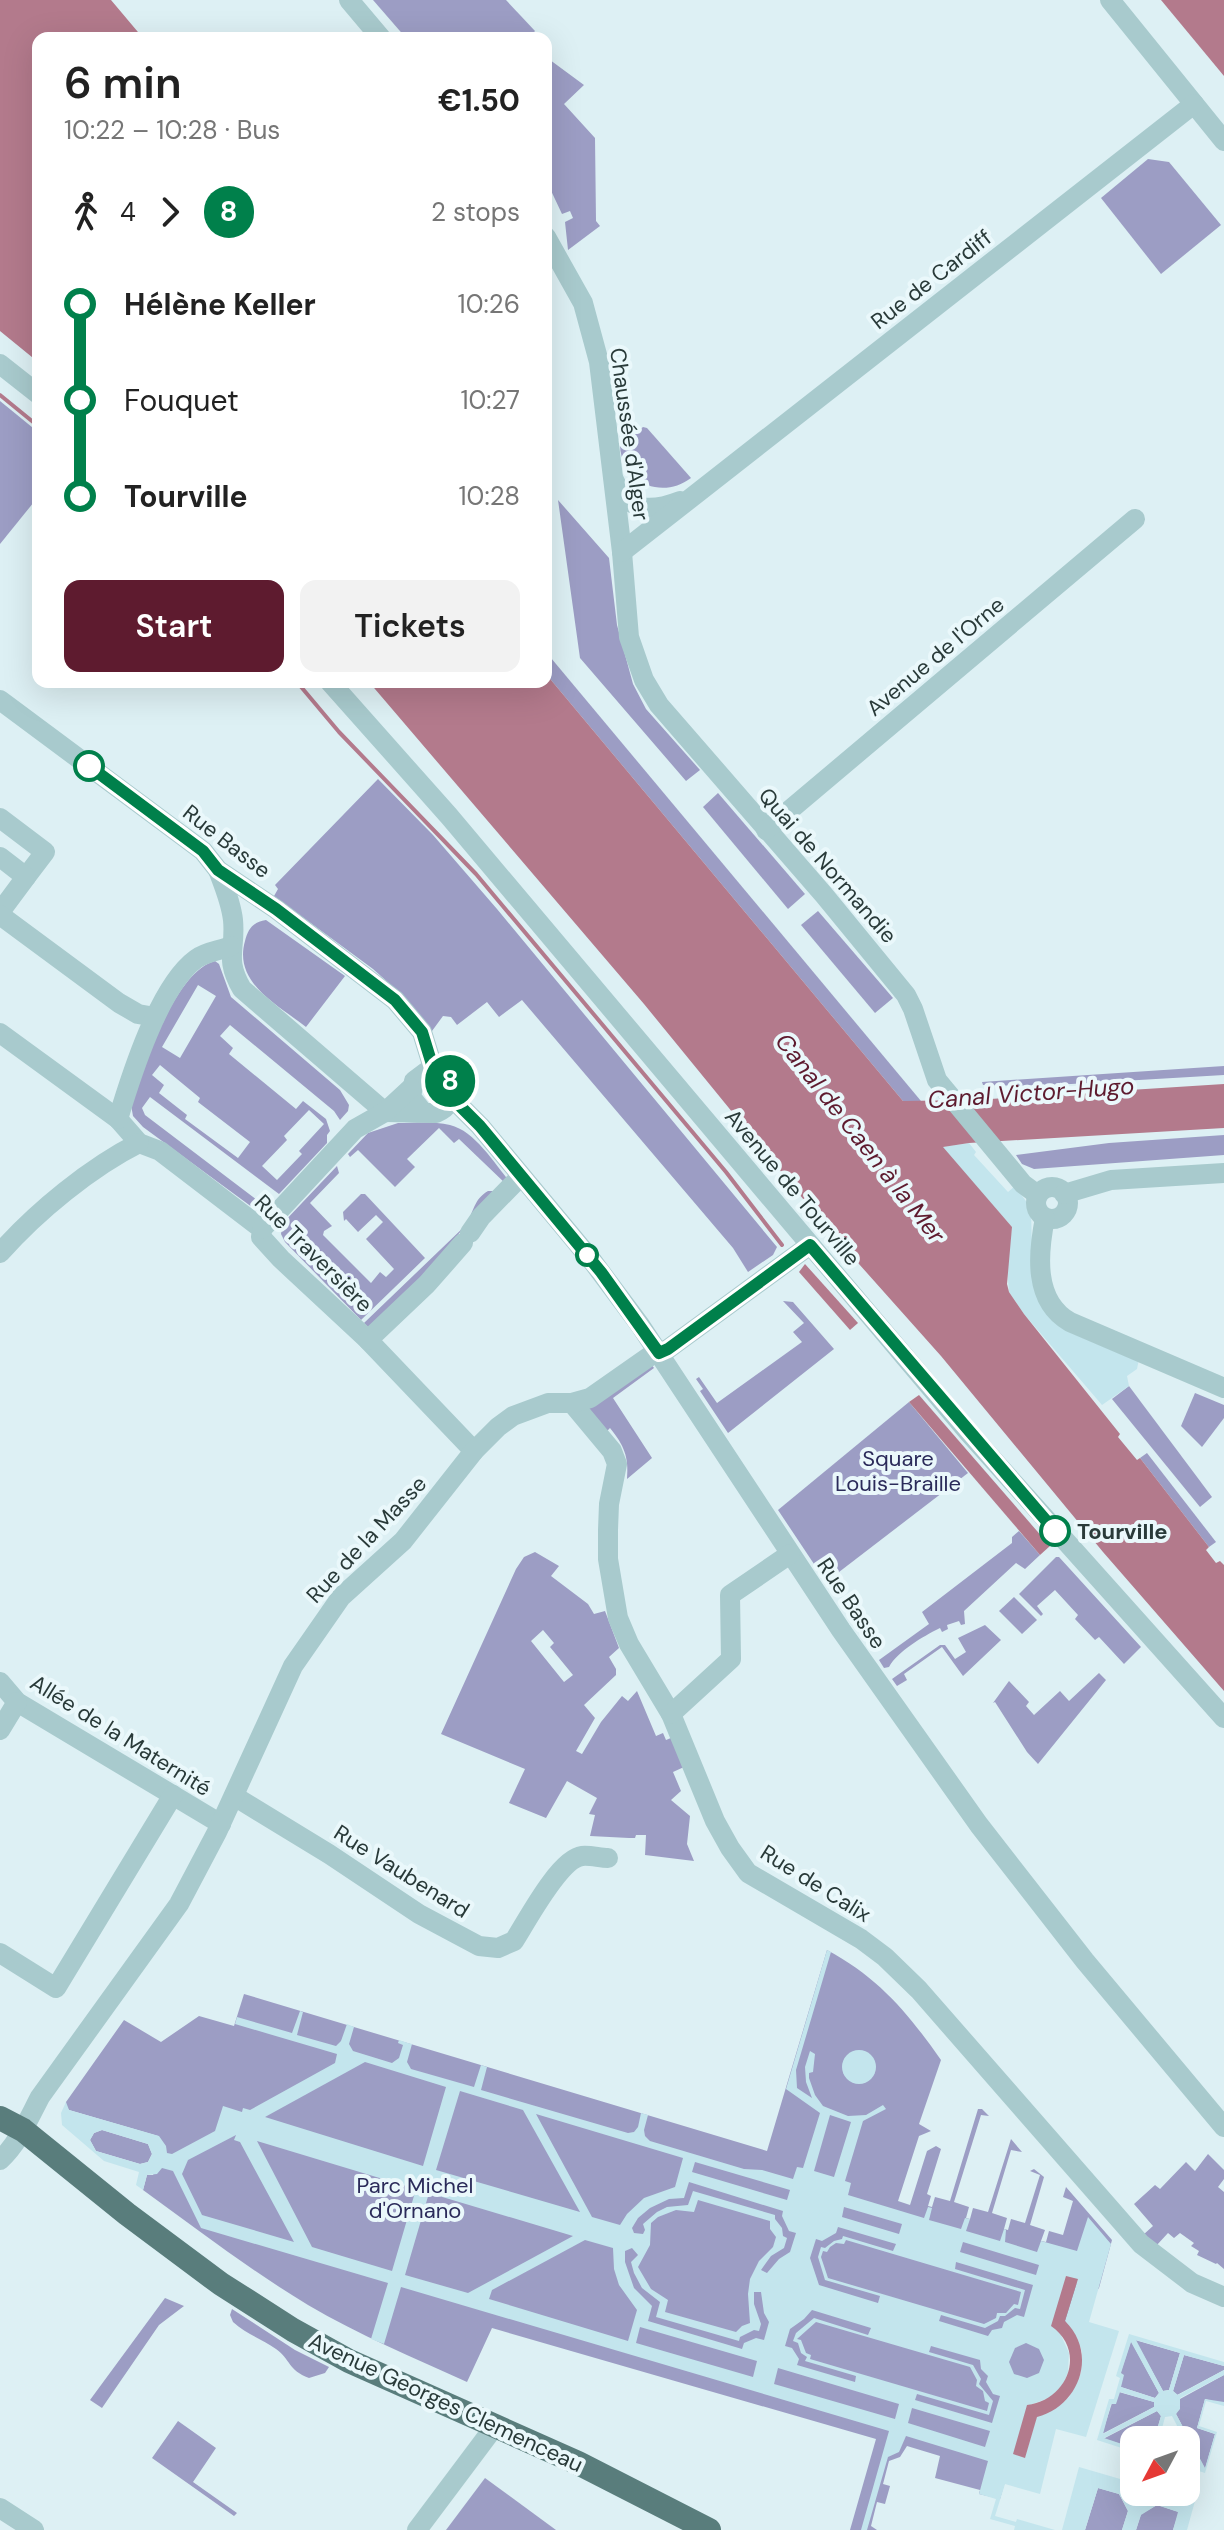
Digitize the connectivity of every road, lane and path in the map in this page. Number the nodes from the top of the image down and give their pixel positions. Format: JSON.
{"nodes":[{"id":1,"x":349,"y":0,"type":"edge"},
{"id":2,"x":1110,"y":0,"type":"edge"},
{"id":3,"x":376,"y":32,"type":"edge"},
{"id":4,"x":1194,"y":104,"type":"junction"},
{"id":5,"x":1224,"y":141,"type":"edge"},
{"id":6,"x":552,"y":248,"type":"edge"},
{"id":7,"x":0,"y":364,"type":"edge"},
{"id":8,"x":32,"y":389,"type":"edge"},
{"id":9,"x":613,"y":477,"type":"junction"},
{"id":10,"x":698,"y":492,"type":"junction"},
{"id":11,"x":1135,"y":519,"type":"dead end"},
{"id":12,"x":622,"y":552,"type":"junction"},
{"id":13,"x":335,"y":688,"type":"edge"},
{"id":14,"x":1,"y":704,"type":"edge"},
{"id":15,"x":0,"y":818,"type":"edge"},
{"id":16,"x":766,"y":830,"type":"junction"},
{"id":17,"x":0,"y":857,"type":"edge"},
{"id":18,"x":218,"y":870,"type":"junction"},
{"id":19,"x":26,"y":877,"type":"junction"},
{"id":20,"x":276,"y":909,"type":"junction"},
{"id":21,"x":0,"y":913,"type":"edge"},
{"id":22,"x":233,"y":923,"type":"junction"},
{"id":23,"x":231,"y":946,"type":"junction"},
{"id":24,"x":155,"y":1017,"type":"junction"},
{"id":25,"x":0,"y":1033,"type":"edge"},
{"id":26,"x":434,"y":1071,"type":"junction"},
{"id":27,"x":347,"y":1079,"type":"junction"},
{"id":28,"x":411,"y":1088,"type":"junction"},
{"id":29,"x":453,"y":1099,"type":"junction"},
{"id":30,"x":422,"y":1111,"type":"junction"},
{"id":31,"x":385,"y":1112,"type":"junction"},
{"id":32,"x":118,"y":1119,"type":"junction"},
{"id":33,"x":355,"y":1129,"type":"junction"},
{"id":34,"x":139,"y":1143,"type":"junction"},
{"id":35,"x":1224,"y":1173,"type":"edge"},
{"id":36,"x":521,"y":1176,"type":"junction"},
{"id":37,"x":1064,"y":1194,"type":"junction"},
{"id":38,"x":1038,"y":1195,"type":"junction"},
{"id":39,"x":1045,"y":1218,"type":"junction"},
{"id":40,"x":262,"y":1229,"type":"junction"},
{"id":41,"x":7,"y":1233,"type":"edge"},
{"id":42,"x":810,"y":1245,"type":"junction"},
{"id":43,"x":0,"y":1253,"type":"edge"},
{"id":44,"x":368,"y":1340,"type":"junction"},
{"id":45,"x":659,"y":1353,"type":"junction"},
{"id":46,"x":1224,"y":1388,"type":"edge"},
{"id":47,"x":572,"y":1403,"type":"junction"},
{"id":48,"x":474,"y":1451,"type":"junction"},
{"id":49,"x":790,"y":1554,"type":"junction"},
{"id":50,"x":0,"y":1682,"type":"edge"},
{"id":51,"x":17,"y":1702,"type":"junction"},
{"id":52,"x":671,"y":1714,"type":"junction"},
{"id":53,"x":1224,"y":1718,"type":"edge"},
{"id":54,"x":0,"y":1730,"type":"edge"},
{"id":55,"x":173,"y":1795,"type":"junction"},
{"id":56,"x":234,"y":1796,"type":"junction"},
{"id":57,"x":221,"y":1824,"type":"junction"},
{"id":58,"x":608,"y":1858,"type":"dead end"},
{"id":59,"x":0,"y":1953,"type":"edge"},
{"id":60,"x":0,"y":2118,"type":"edge"},
{"id":61,"x":1224,"y":2127,"type":"edge"},
{"id":62,"x":23,"y":2130,"type":"junction"},
{"id":63,"x":0,"y":2160,"type":"edge"},
{"id":64,"x":1224,"y":2297,"type":"edge"},
{"id":65,"x":495,"y":2426,"type":"junction"},
{"id":66,"x":0,"y":2508,"type":"edge"},
{"id":67,"x":34,"y":2530,"type":"edge"},
{"id":68,"x":417,"y":2530,"type":"edge"},
{"id":69,"x":709,"y":2530,"type":"edge"}],
"edges":[{"from":1,"to":3,"type":"street"},
{"from":2,"to":4,"type":"street"},
{"from":4,"to":5,"type":"street"},
{"from":4,"to":10,"type":"street","name":"Rue de Cardiff"},
{"from":6,"to":9,"type":"street","name":"Chaussée d'Alger"},
{"from":7,"to":8,"type":"street"},
{"from":9,"to":10,"type":"street","name":"Rue de Cardiff"},
{"from":9,"to":12,"type":"street","name":"Chaussée d'Alger"},
{"from":10,"to":12,"type":"street","name":"Rue de Cardiff"},
{"from":11,"to":16,"type":"street","name":"Avenue de l'Orne"},
{"from":12,"to":16,"type":"street","name":"Quai de Normandie"},
{"from":13,"to":42,"type":"street","name":"Avenue de Tourville"},
{"from":14,"to":18,"type":"street","name":"Rue Basse"},
{"from":15,"to":19,"type":"street"},
{"from":16,"to":38,"type":"street","name":"Quai de Normandie"},
{"from":17,"to":19,"type":"street"},
{"from":18,"to":20,"type":"street","name":"Rue Basse"},
{"from":18,"to":22,"type":"street"},
{"from":19,"to":21,"type":"street"},
{"from":20,"to":22,"type":"street"},
{"from":20,"to":26,"type":"street","name":"Rue Basse"},
{"from":21,"to":24,"type":"street"},
{"from":22,"to":23,"type":"street"},
{"from":23,"to":24,"type":"street"},
{"from":23,"to":27,"type":"street"},
{"from":24,"to":32,"type":"street"},
{"from":25,"to":32,"type":"street"},
{"from":26,"to":28,"type":"street"},
{"from":26,"to":29,"type":"street","name":"Rue Basse"},
{"from":27,"to":31,"type":"street"},
{"from":27,"to":33,"type":"street"},
{"from":28,"to":30,"type":"street"},
{"from":28,"to":31,"type":"street"},
{"from":29,"to":30,"type":"street"},
{"from":29,"to":36,"type":"street","name":"Rue Basse"},
{"from":30,"to":31,"type":"street"},
{"from":31,"to":33,"type":"street"},
{"from":32,"to":34,"type":"street"},
{"from":33,"to":40,"type":"street"},
{"from":34,"to":40,"type":"street","name":"Rue Traversière"},
{"from":34,"to":41,"type":"street"},
{"from":35,"to":37,"type":"street"},
{"from":36,"to":44,"type":"street"},
{"from":36,"to":45,"type":"street","name":"Rue Basse"},
{"from":37,"to":38,"type":"street"},
{"from":37,"to":39,"type":"street"},
{"from":38,"to":39,"type":"street"},
{"from":39,"to":46,"type":"street"},
{"from":40,"to":44,"type":"street","name":"Rue Traversière"},
{"from":41,"to":43,"type":"street"},
{"from":42,"to":45,"type":"street","name":"Rue de la Masse"},
{"from":42,"to":53,"type":"street","name":"Avenue de Tourville"},
{"from":44,"to":48,"type":"street","name":"Rue Traversière"},
{"from":45,"to":47,"type":"street","name":"Rue de la Masse"},
{"from":45,"to":49,"type":"street","name":"Rue Basse"},
{"from":47,"to":48,"type":"street","name":"Rue de la Masse"},
{"from":47,"to":52,"type":"street","name":"Rue de Calix"},
{"from":48,"to":56,"type":"street","name":"Rue de la Masse"},
{"from":49,"to":52,"type":"street"},
{"from":49,"to":61,"type":"street","name":"Rue Basse"},
{"from":50,"to":51,"type":"street","name":"Allée de la Maternité"},
{"from":51,"to":54,"type":"street"},
{"from":51,"to":55,"type":"street","name":"Allée de la Maternité"},
{"from":52,"to":64,"type":"street","name":"Rue de Calix"},
{"from":55,"to":57,"type":"street","name":"Allée de la Maternité"},
{"from":55,"to":59,"type":"street"},
{"from":56,"to":57,"type":"street","name":"Rue de la Masse"},
{"from":56,"to":58,"type":"street","name":"Rue Vaubenard"},
{"from":57,"to":62,"type":"street","name":"Rue de la Masse"},
{"from":60,"to":62,"type":"main road","name":"Avenue Georges Clemenceau"},
{"from":62,"to":63,"type":"street","name":"Rue de la Masse"},
{"from":62,"to":65,"type":"main road","name":"Avenue Georges Clemenceau"},
{"from":65,"to":68,"type":"street"},
{"from":65,"to":69,"type":"main road","name":"Avenue Georges Clemenceau"},
{"from":66,"to":67,"type":"street"}]}
